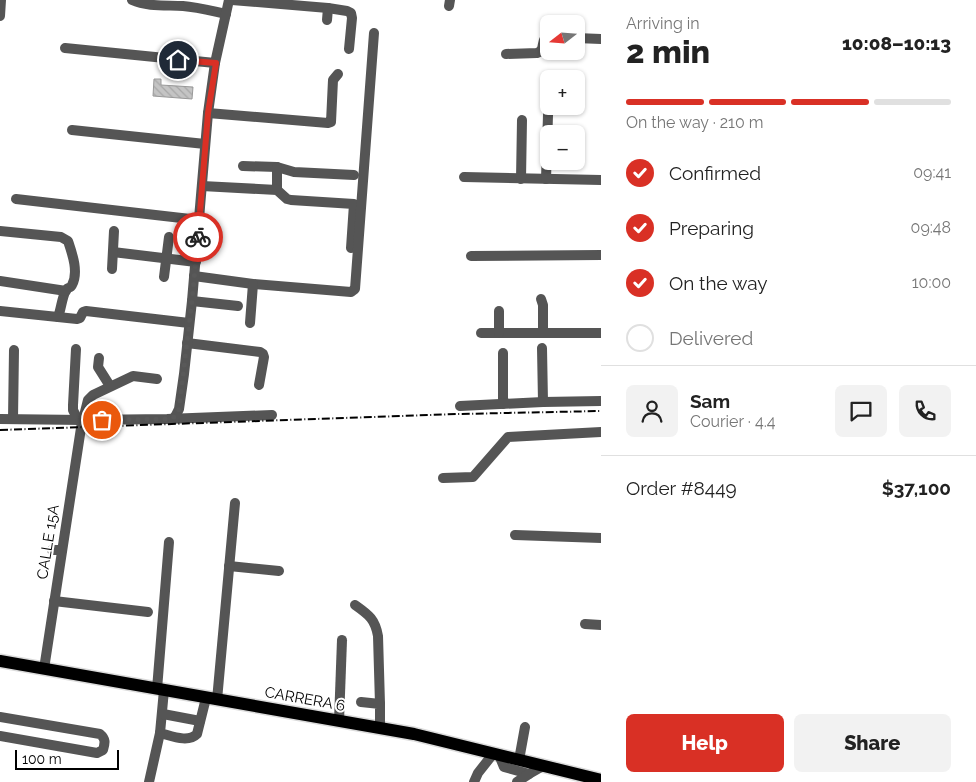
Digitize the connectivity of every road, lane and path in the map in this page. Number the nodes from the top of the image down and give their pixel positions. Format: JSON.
{"nodes":[{"id":1,"x":1,"y":0,"type":"edge"},
{"id":2,"x":132,"y":0,"type":"edge"},
{"id":3,"x":231,"y":0,"type":"edge"},
{"id":4,"x":328,"y":8,"type":"junction"},
{"id":5,"x":226,"y":14,"type":"junction"},
{"id":6,"x":0,"y":16,"type":"edge"},
{"id":7,"x":327,"y":20,"type":"dead end"},
{"id":8,"x":374,"y":32,"type":"dead end"},
{"id":9,"x":585,"y":38,"type":"edge"},
{"id":10,"x":601,"y":39,"type":"edge"},
{"id":11,"x":65,"y":48,"type":"dead end"},
{"id":12,"x":349,"y":49,"type":"dead end"},
{"id":13,"x":540,"y":52,"type":"edge"},
{"id":14,"x":506,"y":54,"type":"dead end"},
{"id":15,"x":216,"y":63,"type":"junction"},
{"id":16,"x":338,"y":74,"type":"dead end"},
{"id":17,"x":211,"y":114,"type":"junction"},
{"id":18,"x":548,"y":115,"type":"dead end"},
{"id":19,"x":522,"y":120,"type":"dead end"},
{"id":20,"x":72,"y":130,"type":"dead end"},
{"id":21,"x":206,"y":144,"type":"junction"},
{"id":22,"x":242,"y":166,"type":"dead end"},
{"id":23,"x":276,"y":167,"type":"junction"},
{"id":24,"x":354,"y":175,"type":"dead end"},
{"id":25,"x":464,"y":178,"type":"dead end"},
{"id":26,"x":521,"y":179,"type":"junction"},
{"id":27,"x":546,"y":179,"type":"junction"},
{"id":28,"x":601,"y":180,"type":"edge"},
{"id":29,"x":205,"y":186,"type":"junction"},
{"id":30,"x":277,"y":190,"type":"junction"},
{"id":31,"x":16,"y":199,"type":"dead end"},
{"id":32,"x":199,"y":220,"type":"junction"},
{"id":33,"x":0,"y":231,"type":"edge"},
{"id":34,"x":114,"y":232,"type":"dead end"},
{"id":35,"x":169,"y":237,"type":"dead end"},
{"id":36,"x":351,"y":248,"type":"dead end"},
{"id":37,"x":113,"y":252,"type":"junction"},
{"id":38,"x":601,"y":255,"type":"edge"},
{"id":39,"x":471,"y":256,"type":"dead end"},
{"id":40,"x":167,"y":258,"type":"junction"},
{"id":41,"x":196,"y":262,"type":"junction"},
{"id":42,"x":112,"y":269,"type":"dead end"},
{"id":43,"x":194,"y":276,"type":"junction"},
{"id":44,"x":164,"y":277,"type":"dead end"},
{"id":45,"x":0,"y":281,"type":"edge"},
{"id":46,"x":253,"y":284,"type":"junction"},
{"id":47,"x":66,"y":291,"type":"junction"},
{"id":48,"x":541,"y":299,"type":"dead end"},
{"id":49,"x":192,"y":301,"type":"junction"},
{"id":50,"x":238,"y":306,"type":"dead end"},
{"id":51,"x":0,"y":311,"type":"edge"},
{"id":52,"x":499,"y":311,"type":"dead end"},
{"id":53,"x":58,"y":317,"type":"junction"},
{"id":54,"x":189,"y":323,"type":"junction"},
{"id":55,"x":250,"y":323,"type":"dead end"},
{"id":56,"x":481,"y":333,"type":"dead end"},
{"id":57,"x":499,"y":333,"type":"junction"},
{"id":58,"x":543,"y":333,"type":"junction"},
{"id":59,"x":601,"y":333,"type":"edge"},
{"id":60,"x":187,"y":343,"type":"junction"},
{"id":61,"x":542,"y":348,"type":"dead end"},
{"id":62,"x":76,"y":349,"type":"dead end"},
{"id":63,"x":14,"y":350,"type":"dead end"},
{"id":64,"x":504,"y":353,"type":"dead end"},
{"id":65,"x":99,"y":358,"type":"dead end"},
{"id":66,"x":157,"y":379,"type":"dead end"},
{"id":67,"x":110,"y":386,"type":"junction"},
{"id":68,"x":259,"y":386,"type":"dead end"},
{"id":69,"x":601,"y":401,"type":"edge"},
{"id":70,"x":543,"y":402,"type":"junction"},
{"id":71,"x":503,"y":404,"type":"junction"},
{"id":72,"x":460,"y":406,"type":"dead end"},
{"id":73,"x":272,"y":415,"type":"dead end"},
{"id":74,"x":82,"y":417,"type":"junction"},
{"id":75,"x":0,"y":419,"type":"edge"},
{"id":76,"x":13,"y":419,"type":"junction"},
{"id":77,"x":172,"y":419,"type":"junction"},
{"id":78,"x":601,"y":432,"type":"edge"},
{"id":79,"x":443,"y":478,"type":"dead end"},
{"id":80,"x":234,"y":504,"type":"dead end"},
{"id":81,"x":515,"y":535,"type":"dead end"},
{"id":82,"x":601,"y":538,"type":"edge"},
{"id":83,"x":169,"y":542,"type":"dead end"},
{"id":84,"x":229,"y":566,"type":"junction"},
{"id":85,"x":279,"y":571,"type":"dead end"},
{"id":86,"x":54,"y":601,"type":"junction"},
{"id":87,"x":355,"y":605,"type":"dead end"},
{"id":88,"x":148,"y":612,"type":"dead end"},
{"id":89,"x":584,"y":624,"type":"dead end"},
{"id":90,"x":601,"y":625,"type":"edge"},
{"id":91,"x":342,"y":640,"type":"dead end"},
{"id":92,"x":0,"y":662,"type":"edge"},
{"id":93,"x":44,"y":669,"type":"junction"},
{"id":94,"x":161,"y":690,"type":"junction"},
{"id":95,"x":212,"y":699,"type":"junction"},
{"id":96,"x":361,"y":702,"type":"dead end"},
{"id":97,"x":380,"y":704,"type":"junction"},
{"id":98,"x":163,"y":714,"type":"junction"},
{"id":99,"x":0,"y":717,"type":"edge"},
{"id":100,"x":200,"y":721,"type":"junction"},
{"id":101,"x":339,"y":721,"type":"junction"},
{"id":102,"x":525,"y":726,"type":"dead end"},
{"id":103,"x":380,"y":728,"type":"junction"},
{"id":104,"x":160,"y":733,"type":"junction"},
{"id":105,"x":0,"y":736,"type":"edge"},
{"id":106,"x":496,"y":754,"type":"junction"},
{"id":107,"x":519,"y":760,"type":"junction"},
{"id":108,"x":543,"y":766,"type":"junction"},
{"id":109,"x":529,"y":774,"type":"junction"},
{"id":110,"x":598,"y":781,"type":"edge"},
{"id":111,"x":149,"y":782,"type":"edge"},
{"id":112,"x":474,"y":782,"type":"edge"},
{"id":113,"x":517,"y":782,"type":"edge"}],
"edges":[{"from":1,"to":6,"type":"street"},
{"from":2,"to":5,"type":"street"},
{"from":3,"to":4,"type":"street"},
{"from":3,"to":5,"type":"street"},
{"from":4,"to":7,"type":"street"},
{"from":4,"to":12,"type":"street"},
{"from":5,"to":15,"type":"street"},
{"from":8,"to":46,"type":"street"},
{"from":9,"to":10,"type":"street"},
{"from":11,"to":15,"type":"street"},
{"from":13,"to":14,"type":"street"},
{"from":15,"to":17,"type":"street"},
{"from":16,"to":17,"type":"street"},
{"from":17,"to":21,"type":"street"},
{"from":18,"to":27,"type":"street"},
{"from":19,"to":26,"type":"street"},
{"from":20,"to":21,"type":"street"},
{"from":21,"to":29,"type":"street"},
{"from":22,"to":23,"type":"street"},
{"from":23,"to":24,"type":"street"},
{"from":23,"to":30,"type":"street"},
{"from":25,"to":26,"type":"street"},
{"from":26,"to":27,"type":"street"},
{"from":27,"to":28,"type":"street"},
{"from":29,"to":30,"type":"street"},
{"from":29,"to":32,"type":"street"},
{"from":30,"to":36,"type":"street"},
{"from":31,"to":32,"type":"street"},
{"from":32,"to":41,"type":"street"},
{"from":33,"to":47,"type":"street"},
{"from":34,"to":37,"type":"street"},
{"from":35,"to":40,"type":"street"},
{"from":37,"to":40,"type":"street"},
{"from":37,"to":42,"type":"street"},
{"from":38,"to":39,"type":"street"},
{"from":40,"to":41,"type":"street"},
{"from":40,"to":44,"type":"street"},
{"from":41,"to":43,"type":"street"},
{"from":43,"to":46,"type":"street"},
{"from":43,"to":49,"type":"street"},
{"from":45,"to":47,"type":"street"},
{"from":46,"to":55,"type":"street"},
{"from":47,"to":53,"type":"street"},
{"from":48,"to":58,"type":"street"},
{"from":49,"to":50,"type":"street"},
{"from":49,"to":54,"type":"street"},
{"from":51,"to":53,"type":"street"},
{"from":52,"to":57,"type":"street"},
{"from":53,"to":54,"type":"street"},
{"from":54,"to":60,"type":"street"},
{"from":56,"to":57,"type":"street"},
{"from":57,"to":58,"type":"street"},
{"from":58,"to":59,"type":"street"},
{"from":60,"to":68,"type":"street"},
{"from":60,"to":77,"type":"street"},
{"from":61,"to":70,"type":"street"},
{"from":62,"to":74,"type":"street"},
{"from":63,"to":76,"type":"street"},
{"from":64,"to":71,"type":"street"},
{"from":65,"to":67,"type":"street"},
{"from":66,"to":67,"type":"street"},
{"from":67,"to":74,"type":"street"},
{"from":69,"to":70,"type":"street"},
{"from":70,"to":71,"type":"street"},
{"from":71,"to":72,"type":"street"},
{"from":73,"to":77,"type":"street"},
{"from":74,"to":76,"type":"street"},
{"from":74,"to":77,"type":"street"},
{"from":74,"to":86,"type":"street","name":"CALLE 15A"},
{"from":75,"to":76,"type":"street"},
{"from":78,"to":79,"type":"street"},
{"from":80,"to":84,"type":"street"},
{"from":81,"to":82,"type":"street"},
{"from":83,"to":94,"type":"street"},
{"from":84,"to":85,"type":"street"},
{"from":84,"to":95,"type":"street"},
{"from":86,"to":88,"type":"street"},
{"from":86,"to":93,"type":"street","name":"CALLE 15A"},
{"from":87,"to":97,"type":"street"},
{"from":89,"to":90,"type":"street"},
{"from":91,"to":101,"type":"street"},
{"from":92,"to":93,"type":"main road","name":"CARRERA 6"},
{"from":93,"to":94,"type":"main road","name":"CARRERA 6"},
{"from":94,"to":95,"type":"main road","name":"CARRERA 6"},
{"from":94,"to":98,"type":"street"},
{"from":95,"to":100,"type":"street"},
{"from":95,"to":101,"type":"main road","name":"CARRERA 6"},
{"from":96,"to":97,"type":"street"},
{"from":97,"to":103,"type":"street"},
{"from":98,"to":100,"type":"street"},
{"from":98,"to":104,"type":"street"},
{"from":99,"to":105,"type":"street"},
{"from":100,"to":104,"type":"street"},
{"from":101,"to":103,"type":"main road","name":"CARRERA 6"},
{"from":102,"to":107,"type":"street"},
{"from":103,"to":106,"type":"main road","name":"CARRERA 6"},
{"from":104,"to":111,"type":"street"},
{"from":106,"to":107,"type":"main road","name":"CARRERA 6"},
{"from":106,"to":109,"type":"street"},
{"from":106,"to":112,"type":"street"},
{"from":107,"to":108,"type":"main road","name":"CARRERA 6"},
{"from":108,"to":109,"type":"street"},
{"from":108,"to":110,"type":"main road","name":"CARRERA 6"},
{"from":109,"to":113,"type":"street"}]}
